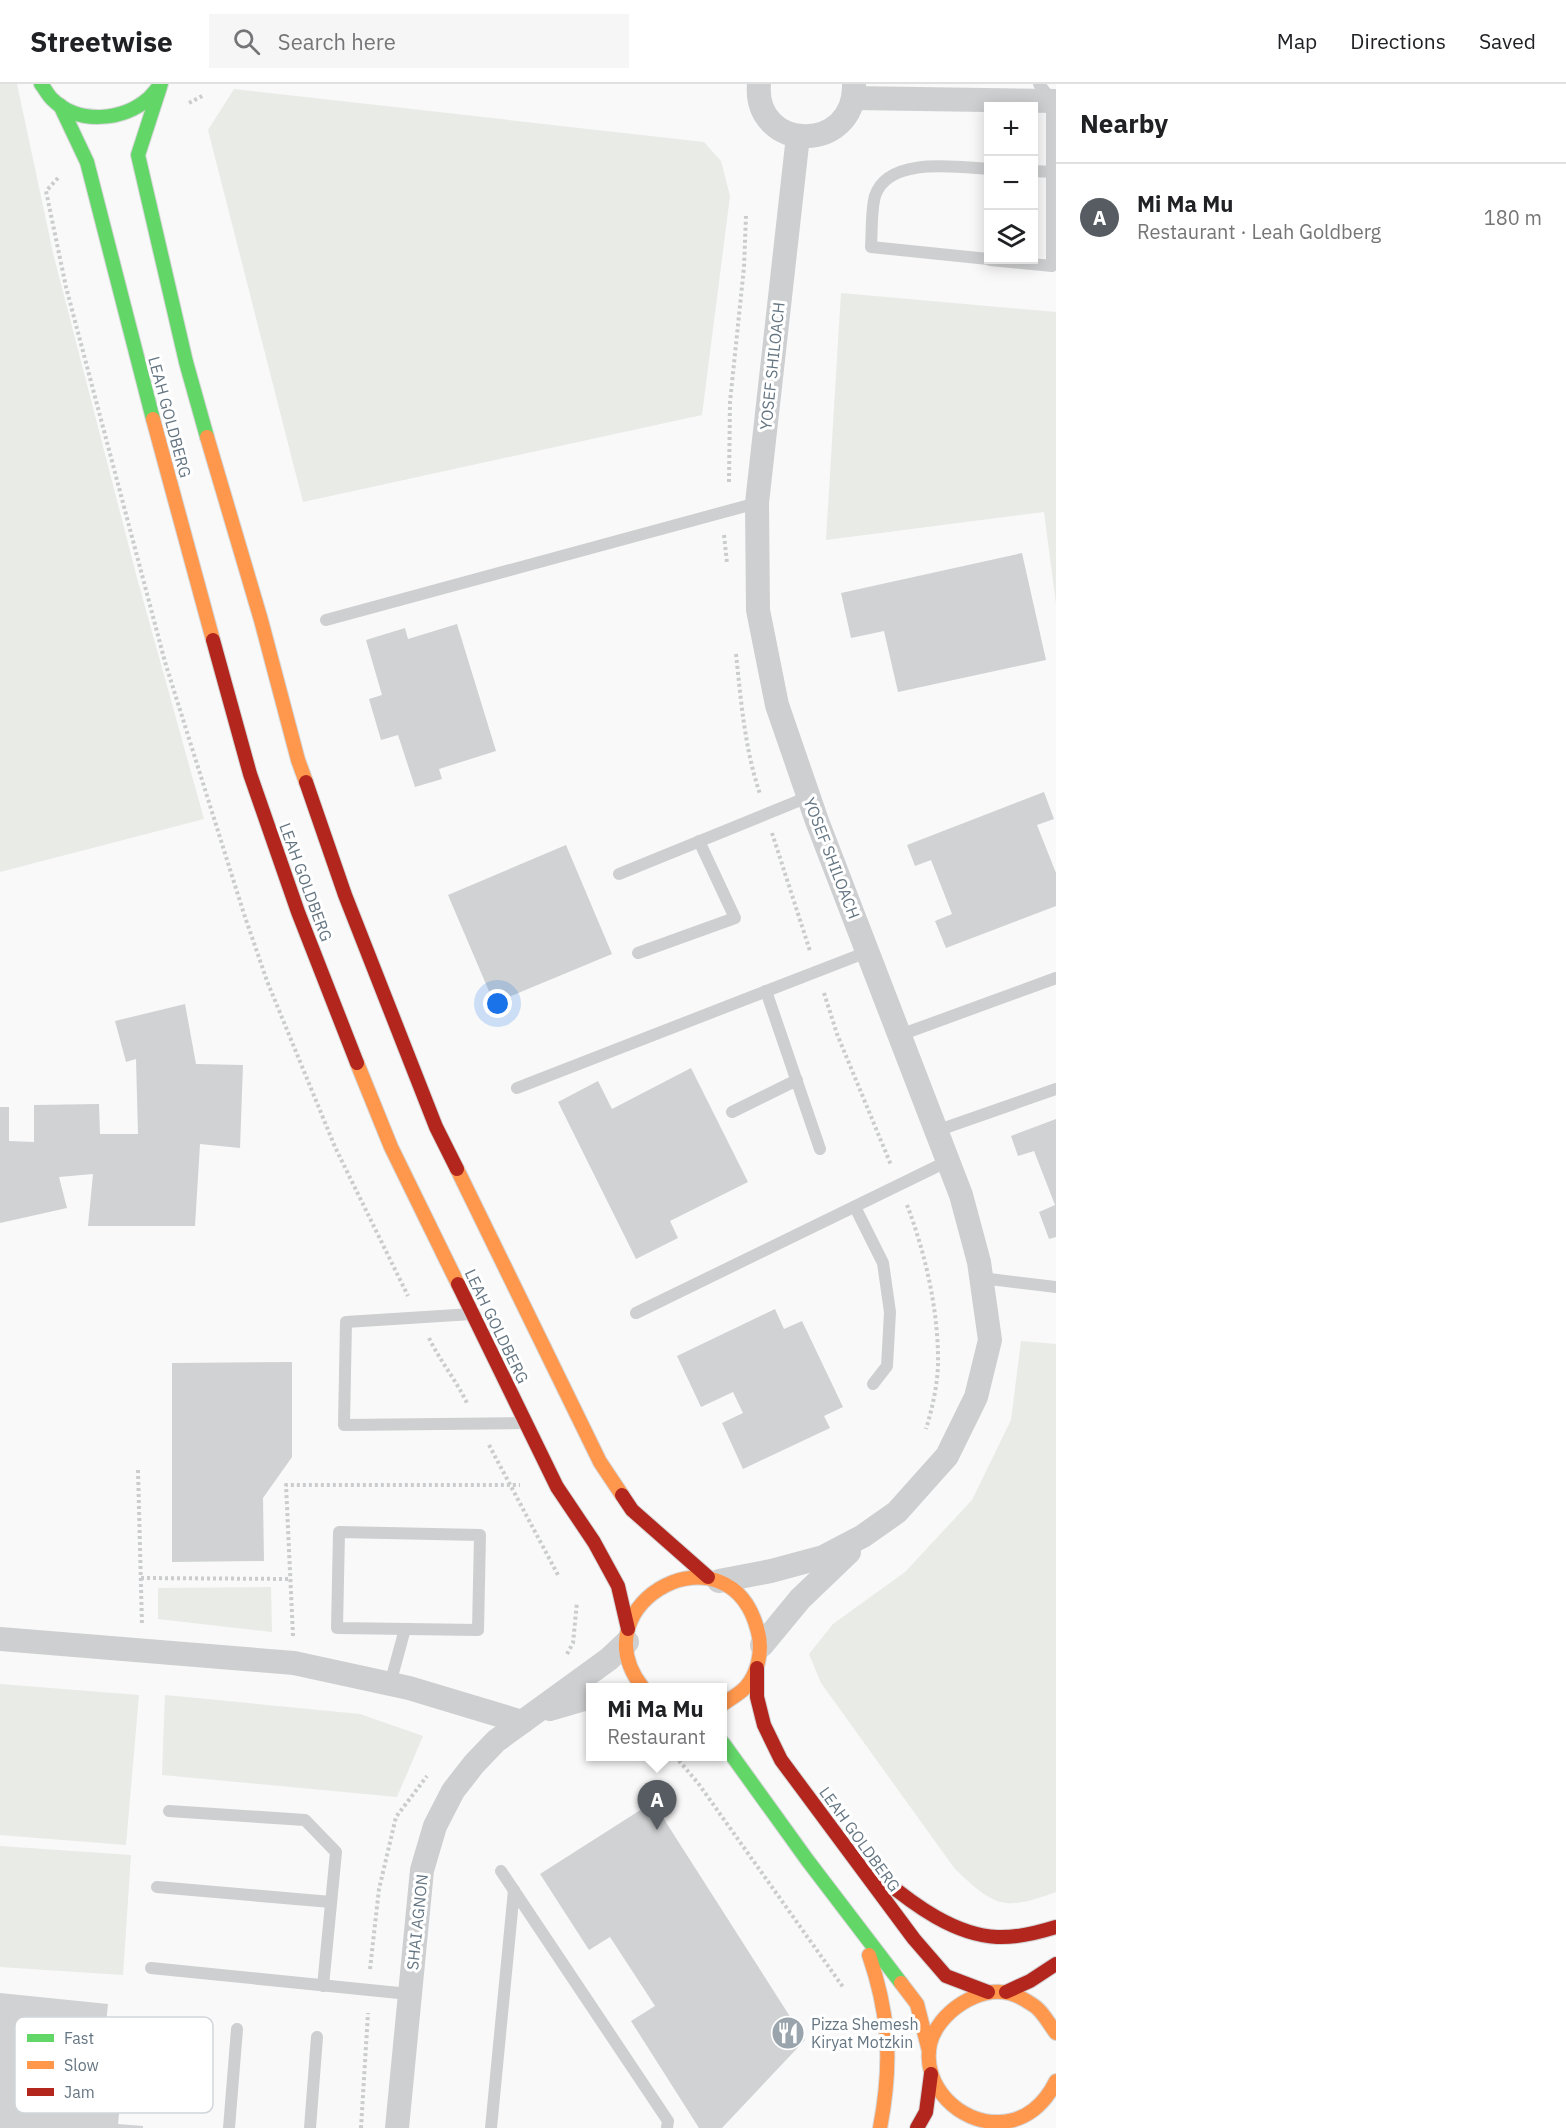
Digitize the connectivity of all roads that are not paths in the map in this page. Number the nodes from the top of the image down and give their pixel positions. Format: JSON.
{"nodes":[{"id":1,"x":41,"y":84,"type":"edge"},
{"id":2,"x":759,"y":84,"type":"edge"},
{"id":3,"x":161,"y":86,"type":"edge"},
{"id":4,"x":854,"y":91,"type":"edge"},
{"id":5,"x":1049,"y":95,"type":"edge"},
{"id":6,"x":60,"y":105,"type":"junction"},
{"id":7,"x":798,"y":136,"type":"junction"},
{"id":8,"x":984,"y":169,"type":"edge"},
{"id":9,"x":1038,"y":171,"type":"edge"},
{"id":10,"x":1052,"y":172,"type":"junction"},
{"id":11,"x":984,"y":258,"type":"edge"},
{"id":12,"x":1034,"y":264,"type":"edge"},
{"id":13,"x":757,"y":503,"type":"junction"},
{"id":14,"x":326,"y":620,"type":"dead end"},
{"id":15,"x":808,"y":796,"type":"junction"},
{"id":16,"x":699,"y":841,"type":"junction"},
{"id":17,"x":620,"y":874,"type":"dead end"},
{"id":18,"x":867,"y":952,"type":"junction"},
{"id":19,"x":638,"y":954,"type":"dead end"},
{"id":20,"x":1056,"y":978,"type":"edge"},
{"id":21,"x":766,"y":991,"type":"junction"},
{"id":22,"x":900,"y":1035,"type":"junction"},
{"id":23,"x":797,"y":1080,"type":"junction"},
{"id":24,"x":517,"y":1088,"type":"dead end"},
{"id":25,"x":1056,"y":1089,"type":"edge"},
{"id":26,"x":732,"y":1112,"type":"dead end"},
{"id":27,"x":936,"y":1131,"type":"junction"},
{"id":28,"x":820,"y":1149,"type":"dead end"},
{"id":29,"x":948,"y":1161,"type":"junction"},
{"id":30,"x":855,"y":1207,"type":"junction"},
{"id":31,"x":981,"y":1278,"type":"junction"},
{"id":32,"x":1056,"y":1287,"type":"edge"},
{"id":33,"x":636,"y":1313,"type":"dead end"},
{"id":34,"x":473,"y":1314,"type":"junction"},
{"id":35,"x":873,"y":1384,"type":"dead end"},
{"id":36,"x":526,"y":1423,"type":"junction"},
{"id":37,"x":875,"y":1528,"type":"junction"},
{"id":38,"x":713,"y":1579,"type":"junction"},
{"id":39,"x":405,"y":1629,"type":"junction"},
{"id":40,"x":628,"y":1635,"type":"junction"},
{"id":41,"x":0,"y":1639,"type":"edge"},
{"id":42,"x":760,"y":1656,"type":"junction"},
{"id":43,"x":640,"y":1683,"type":"edge"},
{"id":44,"x":390,"y":1684,"type":"junction"},
{"id":45,"x":586,"y":1699,"type":"edge"},
{"id":46,"x":727,"y":1701,"type":"edge"},
{"id":47,"x":525,"y":1719,"type":"junction"},
{"id":48,"x":727,"y":1748,"type":"edge"},
{"id":49,"x":170,"y":1811,"type":"dead end"},
{"id":50,"x":838,"y":1839,"type":"junction"},
{"id":51,"x":501,"y":1871,"type":"dead end"},
{"id":52,"x":157,"y":1887,"type":"dead end"},
{"id":53,"x":514,"y":1890,"type":"junction"},
{"id":54,"x":331,"y":1902,"type":"junction"},
{"id":55,"x":1056,"y":1927,"type":"edge"},
{"id":56,"x":858,"y":1928,"type":"junction"},
{"id":57,"x":1056,"y":1964,"type":"edge"},
{"id":58,"x":151,"y":1968,"type":"dead end"},
{"id":59,"x":323,"y":1986,"type":"junction"},
{"id":60,"x":988,"y":1992,"type":"junction"},
{"id":61,"x":1006,"y":1992,"type":"junction"},
{"id":62,"x":410,"y":1994,"type":"junction"},
{"id":63,"x":237,"y":2029,"type":"dead end"},
{"id":64,"x":1056,"y":2033,"type":"edge"},
{"id":65,"x":317,"y":2037,"type":"dead end"},
{"id":66,"x":929,"y":2051,"type":"junction"},
{"id":67,"x":931,"y":2074,"type":"junction"},
{"id":68,"x":1056,"y":2081,"type":"edge"},
{"id":69,"x":982,"y":2125,"type":"edge"},
{"id":70,"x":229,"y":2128,"type":"edge"},
{"id":71,"x":310,"y":2128,"type":"edge"},
{"id":72,"x":397,"y":2128,"type":"edge"},
{"id":73,"x":491,"y":2128,"type":"edge"},
{"id":74,"x":667,"y":2128,"type":"edge"},
{"id":75,"x":880,"y":2128,"type":"edge"},
{"id":76,"x":917,"y":2128,"type":"edge"}],
"edges":[{"from":1,"to":6,"type":"street"},
{"from":2,"to":7,"type":"street"},
{"from":3,"to":6,"type":"street"},
{"from":3,"to":38,"type":"street","name":"LEAH GOLDBERG"},
{"from":4,"to":5,"type":"street"},
{"from":4,"to":7,"type":"street"},
{"from":5,"to":10,"type":"lane"},
{"from":6,"to":34,"type":"street","name":"LEAH GOLDBERG"},
{"from":7,"to":13,"type":"street","name":"YOSEF SHILOACH"},
{"from":8,"to":11,"type":"lane"},
{"from":9,"to":10,"type":"lane"},
{"from":10,"to":12,"type":"lane"},
{"from":13,"to":14,"type":"lane"},
{"from":13,"to":15,"type":"street","name":"YOSEF SHILOACH"},
{"from":15,"to":16,"type":"lane"},
{"from":15,"to":18,"type":"street","name":"YOSEF SHILOACH"},
{"from":16,"to":17,"type":"lane"},
{"from":16,"to":19,"type":"lane"},
{"from":18,"to":21,"type":"lane"},
{"from":18,"to":22,"type":"street","name":"YOSEF SHILOACH"},
{"from":20,"to":22,"type":"lane"},
{"from":21,"to":23,"type":"lane"},
{"from":21,"to":24,"type":"lane"},
{"from":22,"to":27,"type":"street","name":"YOSEF SHILOACH"},
{"from":23,"to":26,"type":"lane"},
{"from":23,"to":28,"type":"lane"},
{"from":25,"to":27,"type":"lane"},
{"from":27,"to":29,"type":"street","name":"YOSEF SHILOACH"},
{"from":29,"to":30,"type":"lane"},
{"from":29,"to":31,"type":"street","name":"YOSEF SHILOACH"},
{"from":30,"to":33,"type":"lane"},
{"from":30,"to":35,"type":"lane"},
{"from":31,"to":32,"type":"lane"},
{"from":31,"to":37,"type":"street","name":"YOSEF SHILOACH"},
{"from":34,"to":36,"type":"street","name":"LEAH GOLDBERG"},
{"from":34,"to":36,"type":"lane"},
{"from":36,"to":40,"type":"street","name":"LEAH GOLDBERG"},
{"from":37,"to":38,"type":"street"},
{"from":37,"to":42,"type":"street"},
{"from":38,"to":40,"type":"street"},
{"from":38,"to":42,"type":"street","name":"LEAH GOLDBERG"},
{"from":39,"to":39,"type":"lane"},
{"from":39,"to":44,"type":"lane"},
{"from":40,"to":43,"type":"street","name":"LEAH GOLDBERG"},
{"from":40,"to":47,"type":"street","name":"SHAI AGNON"},
{"from":41,"to":44,"type":"street"},
{"from":42,"to":46,"type":"street"},
{"from":42,"to":50,"type":"street","name":"LEAH GOLDBERG"},
{"from":44,"to":47,"type":"street"},
{"from":45,"to":47,"type":"street","name":"SHAI AGNON"},
{"from":47,"to":62,"type":"street","name":"SHAI AGNON"},
{"from":48,"to":56,"type":"street"},
{"from":49,"to":54,"type":"lane"},
{"from":50,"to":55,"type":"street"},
{"from":50,"to":60,"type":"street","name":"LEAH GOLDBERG"},
{"from":51,"to":53,"type":"lane"},
{"from":52,"to":54,"type":"lane"},
{"from":53,"to":73,"type":"lane"},
{"from":53,"to":74,"type":"lane"},
{"from":54,"to":59,"type":"lane"},
{"from":56,"to":66,"type":"street"},
{"from":56,"to":75,"type":"street"},
{"from":57,"to":61,"type":"street"},
{"from":58,"to":59,"type":"lane"},
{"from":59,"to":62,"type":"lane"},
{"from":60,"to":61,"type":"street"},
{"from":60,"to":66,"type":"street"},
{"from":61,"to":64,"type":"street"},
{"from":62,"to":72,"type":"street","name":"SHAI AGNON"},
{"from":63,"to":70,"type":"lane"},
{"from":65,"to":71,"type":"lane"},
{"from":66,"to":67,"type":"street"},
{"from":67,"to":69,"type":"street"},
{"from":67,"to":76,"type":"street"},
{"from":68,"to":69,"type":"street"}]}
